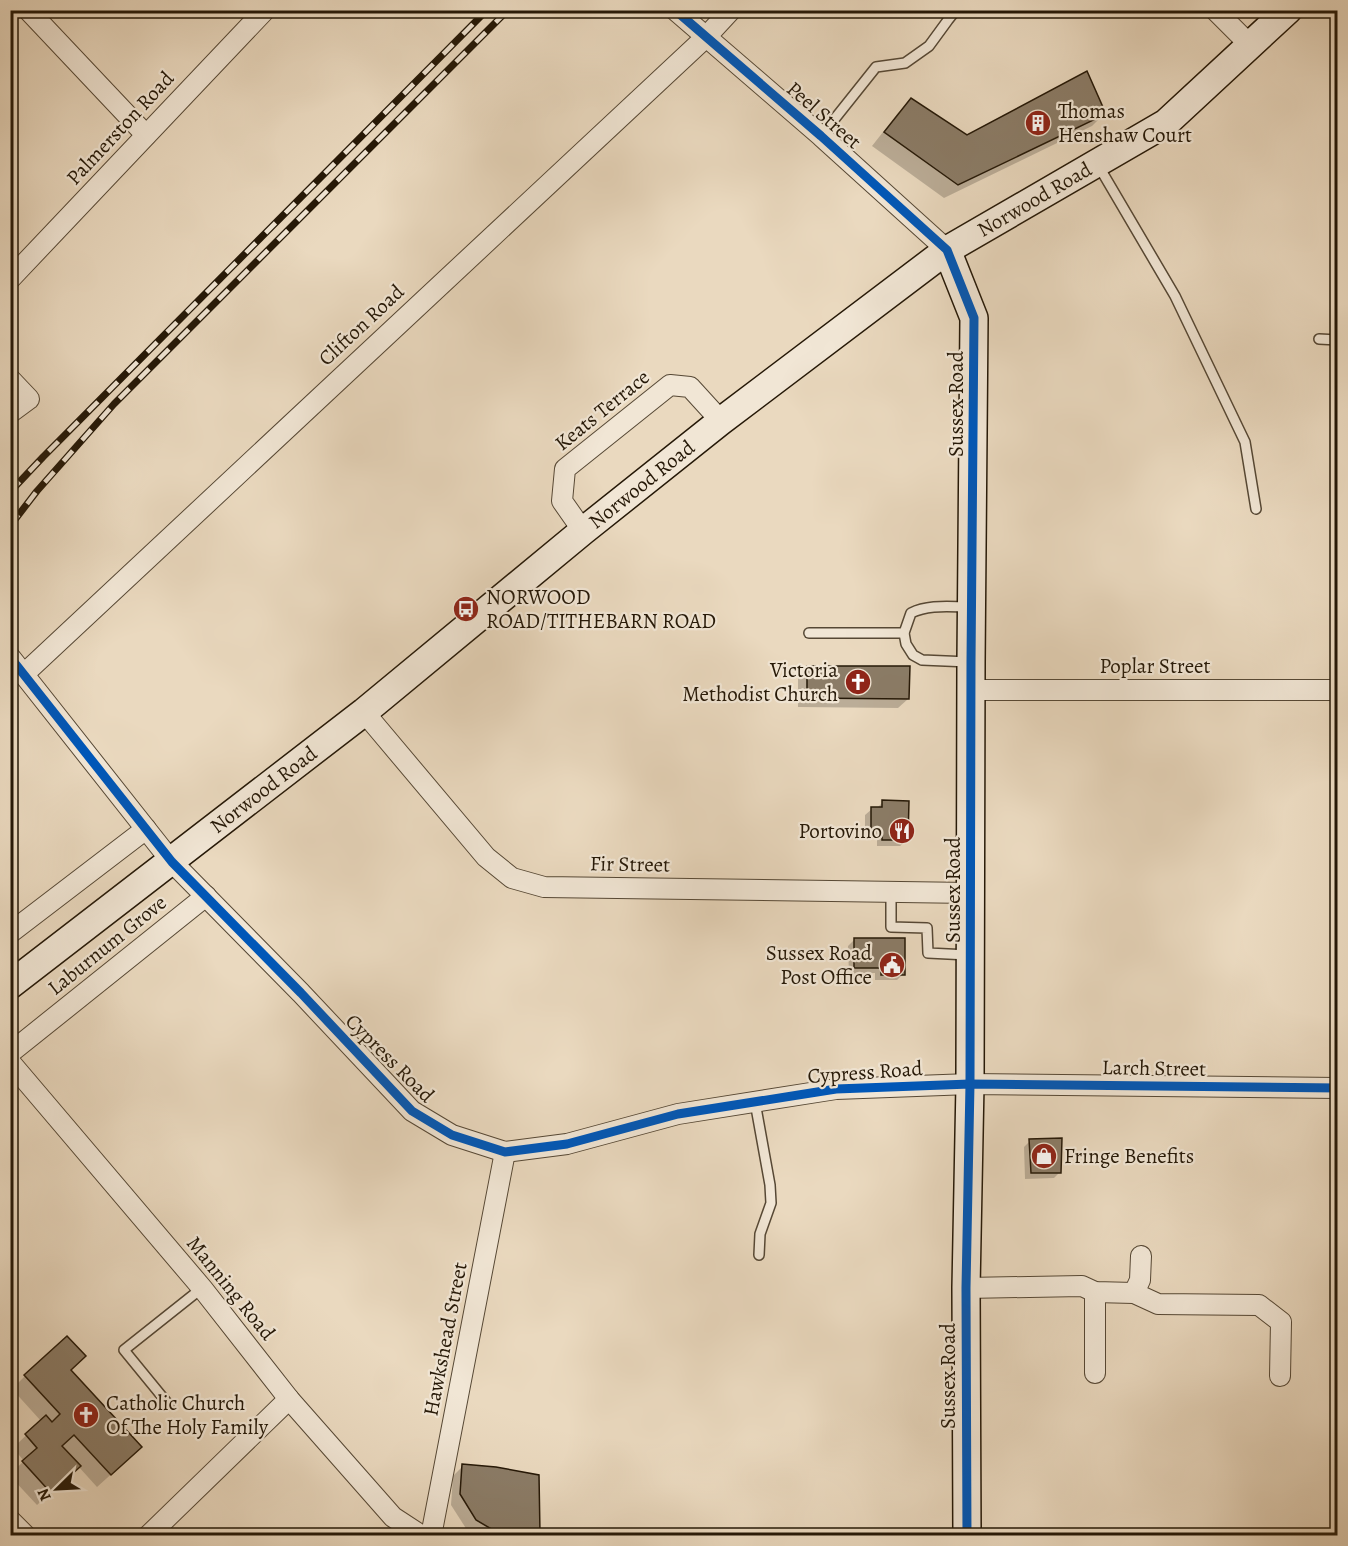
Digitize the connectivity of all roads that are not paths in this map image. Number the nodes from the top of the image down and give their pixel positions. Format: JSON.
{"nodes":[{"id":1,"x":28,"y":10,"type":"edge"},
{"id":2,"x":265,"y":10,"type":"edge"},
{"id":3,"x":675,"y":10,"type":"edge"},
{"id":4,"x":731,"y":10,"type":"edge"},
{"id":5,"x":956,"y":10,"type":"edge"},
{"id":6,"x":1215,"y":10,"type":"edge"},
{"id":7,"x":1287,"y":10,"type":"edge"},
{"id":8,"x":706,"y":37,"type":"junction"},
{"id":9,"x":1250,"y":45,"type":"junction"},
{"id":10,"x":146,"y":135,"type":"junction"},
{"id":11,"x":821,"y":136,"type":"junction"},
{"id":12,"x":1096,"y":163,"type":"junction"},
{"id":13,"x":947,"y":250,"type":"junction"},
{"id":14,"x":10,"y":279,"type":"edge"},
{"id":15,"x":1319,"y":339,"type":"dead end"},
{"id":16,"x":1338,"y":340,"type":"edge"},
{"id":17,"x":10,"y":379,"type":"edge"},
{"id":18,"x":10,"y":413,"type":"edge"},
{"id":19,"x":721,"y":422,"type":"junction"},
{"id":20,"x":1256,"y":509,"type":"dead end"},
{"id":21,"x":583,"y":531,"type":"junction"},
{"id":22,"x":972,"y":607,"type":"junction"},
{"id":23,"x":809,"y":633,"type":"dead end"},
{"id":24,"x":904,"y":633,"type":"junction"},
{"id":25,"x":10,"y":657,"type":"edge"},
{"id":26,"x":971,"y":662,"type":"junction"},
{"id":27,"x":24,"y":674,"type":"junction"},
{"id":28,"x":972,"y":690,"type":"junction"},
{"id":29,"x":1338,"y":690,"type":"edge"},
{"id":30,"x":364,"y":712,"type":"junction"},
{"id":31,"x":146,"y":829,"type":"junction"},
{"id":32,"x":172,"y":862,"type":"junction"},
{"id":33,"x":891,"y":891,"type":"junction"},
{"id":34,"x":970,"y":893,"type":"junction"},
{"id":35,"x":206,"y":896,"type":"junction"},
{"id":36,"x":10,"y":933,"type":"edge"},
{"id":37,"x":970,"y":955,"type":"junction"},
{"id":38,"x":10,"y":986,"type":"edge"},
{"id":39,"x":10,"y":1053,"type":"edge"},
{"id":40,"x":10,"y":1062,"type":"edge"},
{"id":41,"x":970,"y":1084,"type":"junction"},
{"id":42,"x":1338,"y":1088,"type":"edge"},
{"id":43,"x":754,"y":1102,"type":"junction"},
{"id":44,"x":505,"y":1152,"type":"junction"},
{"id":45,"x":759,"y":1255,"type":"dead end"},
{"id":46,"x":1141,"y":1256,"type":"dead end"},
{"id":47,"x":202,"y":1288,"type":"junction"},
{"id":48,"x":966,"y":1288,"type":"junction"},
{"id":49,"x":1095,"y":1293,"type":"junction"},
{"id":50,"x":1134,"y":1293,"type":"junction"},
{"id":51,"x":1095,"y":1373,"type":"dead end"},
{"id":52,"x":1280,"y":1376,"type":"dead end"},
{"id":53,"x":289,"y":1399,"type":"junction"},
{"id":54,"x":169,"y":1404,"type":"dead end"},
{"id":55,"x":10,"y":1520,"type":"edge"},
{"id":56,"x":26,"y":1536,"type":"edge"},
{"id":57,"x":148,"y":1536,"type":"edge"},
{"id":58,"x":422,"y":1536,"type":"edge"},
{"id":59,"x":431,"y":1536,"type":"edge"},
{"id":60,"x":967,"y":1536,"type":"edge"}],
"edges":[{"from":1,"to":10,"type":"street"},
{"from":2,"to":10,"type":"street","name":"Palmerston Road"},
{"from":3,"to":8,"type":"street","name":"Peel Street"},
{"from":4,"to":8,"type":"street","name":"Clifton Road"},
{"from":5,"to":11,"type":"lane"},
{"from":6,"to":9,"type":"street"},
{"from":7,"to":9,"type":"main road","name":"Norwood Road"},
{"from":8,"to":11,"type":"street","name":"Peel Street"},
{"from":8,"to":27,"type":"street","name":"Clifton Road"},
{"from":9,"to":12,"type":"main road","name":"Norwood Road"},
{"from":10,"to":14,"type":"street","name":"Palmerston Road"},
{"from":11,"to":13,"type":"street","name":"Peel Street"},
{"from":12,"to":13,"type":"main road","name":"Norwood Road"},
{"from":12,"to":20,"type":"lane"},
{"from":13,"to":19,"type":"main road","name":"Norwood Road"},
{"from":13,"to":22,"type":"main road","name":"Sussex Road"},
{"from":15,"to":16,"type":"lane"},
{"from":17,"to":18,"type":"street"},
{"from":19,"to":21,"type":"main road","name":"Norwood Road"},
{"from":19,"to":21,"type":"street","name":"Keats Terrace"},
{"from":21,"to":30,"type":"main road","name":"Norwood Road"},
{"from":22,"to":24,"type":"lane"},
{"from":22,"to":26,"type":"main road","name":"Sussex Road"},
{"from":23,"to":24,"type":"lane"},
{"from":24,"to":26,"type":"lane"},
{"from":25,"to":27,"type":"street","name":"Cypress Road"},
{"from":26,"to":28,"type":"main road","name":"Sussex Road"},
{"from":27,"to":31,"type":"street","name":"Cypress Road"},
{"from":28,"to":29,"type":"street","name":"Poplar Street"},
{"from":28,"to":34,"type":"main road","name":"Sussex Road"},
{"from":30,"to":32,"type":"main road","name":"Norwood Road"},
{"from":30,"to":33,"type":"street","name":"Fir Street"},
{"from":31,"to":32,"type":"street","name":"Cypress Road"},
{"from":31,"to":36,"type":"street"},
{"from":32,"to":35,"type":"street","name":"Cypress Road"},
{"from":32,"to":38,"type":"main road","name":"Norwood Road"},
{"from":33,"to":34,"type":"street","name":"Fir Street"},
{"from":33,"to":37,"type":"lane"},
{"from":34,"to":37,"type":"main road","name":"Sussex Road"},
{"from":35,"to":39,"type":"street","name":"Laburnum Grove"},
{"from":35,"to":44,"type":"street","name":"Cypress Road"},
{"from":37,"to":41,"type":"main road","name":"Sussex Road"},
{"from":40,"to":47,"type":"street","name":"Manning Road"},
{"from":41,"to":42,"type":"street","name":"Larch Street"},
{"from":41,"to":43,"type":"street","name":"Cypress Road"},
{"from":41,"to":48,"type":"main road","name":"Sussex Road"},
{"from":43,"to":44,"type":"street","name":"Cypress Road"},
{"from":43,"to":45,"type":"lane"},
{"from":44,"to":59,"type":"street","name":"Hawkshead Street"},
{"from":46,"to":50,"type":"street"},
{"from":47,"to":53,"type":"street","name":"Manning Road"},
{"from":47,"to":54,"type":"lane"},
{"from":48,"to":49,"type":"street"},
{"from":48,"to":60,"type":"main road","name":"Sussex Road"},
{"from":49,"to":50,"type":"street"},
{"from":49,"to":51,"type":"street"},
{"from":50,"to":52,"type":"street"},
{"from":53,"to":57,"type":"street"},
{"from":53,"to":58,"type":"street","name":"Manning Road"},
{"from":55,"to":56,"type":"street"}]}
